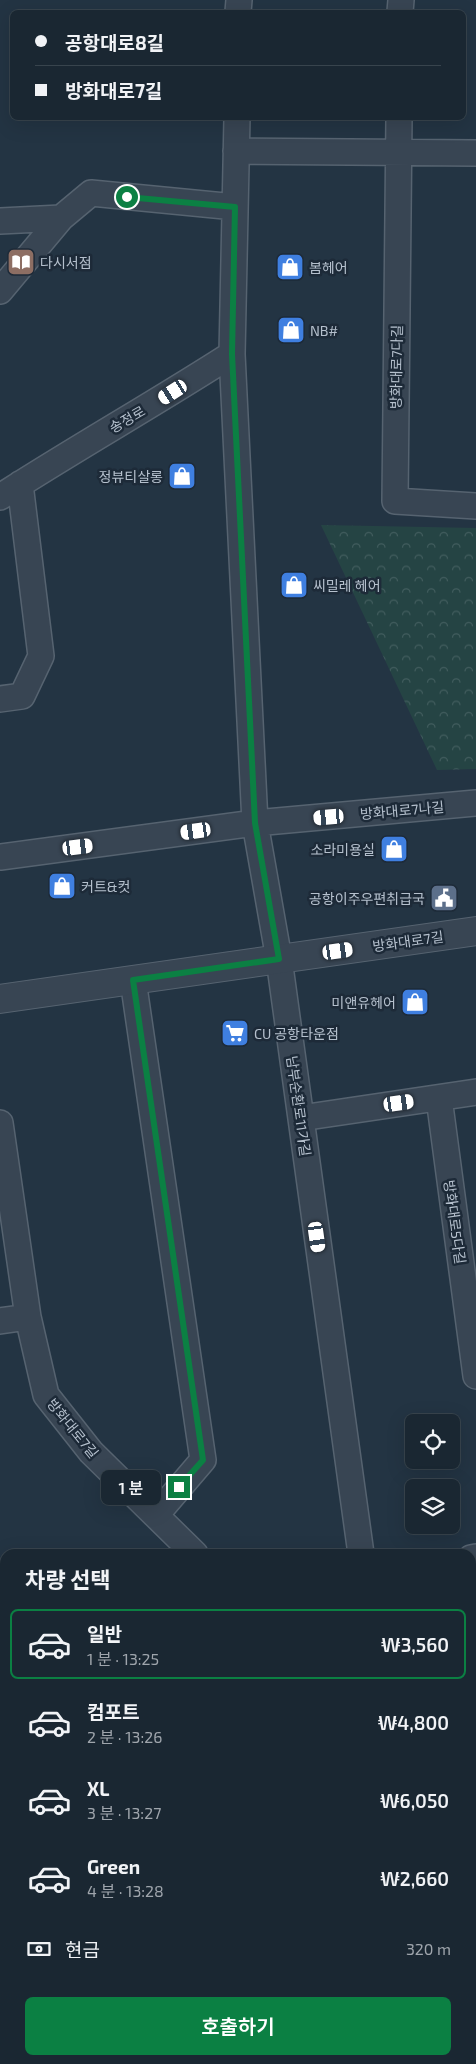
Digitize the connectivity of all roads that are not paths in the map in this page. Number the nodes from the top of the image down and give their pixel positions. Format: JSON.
{"nodes":[{"id":1,"x":236,"y":120,"type":"edge"},
{"id":2,"x":399,"y":120,"type":"edge"},
{"id":3,"x":236,"y":151,"type":"junction"},
{"id":4,"x":398,"y":153,"type":"junction"},
{"id":5,"x":476,"y":154,"type":"edge"},
{"id":6,"x":235,"y":207,"type":"junction"},
{"id":7,"x":61,"y":218,"type":"junction"},
{"id":8,"x":0,"y":221,"type":"edge"},
{"id":9,"x":0,"y":291,"type":"edge"},
{"id":10,"x":232,"y":354,"type":"junction"},
{"id":11,"x":20,"y":484,"type":"junction"},
{"id":12,"x":0,"y":497,"type":"edge"},
{"id":13,"x":476,"y":506,"type":"edge"},
{"id":14,"x":0,"y":699,"type":"edge"},
{"id":15,"x":476,"y":803,"type":"edge"},
{"id":16,"x":255,"y":823,"type":"junction"},
{"id":17,"x":0,"y":857,"type":"edge"},
{"id":18,"x":476,"y":931,"type":"edge"},
{"id":19,"x":279,"y":959,"type":"junction"},
{"id":20,"x":133,"y":980,"type":"junction"},
{"id":21,"x":0,"y":999,"type":"edge"},
{"id":22,"x":476,"y":1092,"type":"edge"},
{"id":23,"x":438,"y":1098,"type":"junction"},
{"id":24,"x":301,"y":1118,"type":"junction"},
{"id":25,"x":0,"y":1123,"type":"edge"},
{"id":26,"x":28,"y":1317,"type":"junction"},
{"id":27,"x":0,"y":1321,"type":"edge"},
{"id":28,"x":476,"y":1376,"type":"edge"},
{"id":29,"x":156,"y":1515,"type":"junction"},
{"id":30,"x":190,"y":1549,"type":"edge"},
{"id":31,"x":359,"y":1549,"type":"edge"}],
"edges":[{"from":1,"to":3,"type":"street","name":"남부순환로11가길"},
{"from":2,"to":4,"type":"street"},
{"from":3,"to":4,"type":"street"},
{"from":3,"to":6,"type":"street","name":"남부순환로11가길"},
{"from":4,"to":5,"type":"street"},
{"from":4,"to":13,"type":"street","name":"방화대로7다길"},
{"from":6,"to":7,"type":"street"},
{"from":6,"to":10,"type":"street","name":"남부순환로11가길"},
{"from":7,"to":8,"type":"street"},
{"from":7,"to":9,"type":"street"},
{"from":10,"to":11,"type":"street","name":"송정로"},
{"from":10,"to":16,"type":"street","name":"남부순환로11가길"},
{"from":11,"to":12,"type":"street","name":"송정로"},
{"from":11,"to":14,"type":"street"},
{"from":15,"to":16,"type":"street","name":"방화대로7나길"},
{"from":16,"to":17,"type":"street","name":"방화대로7나길"},
{"from":16,"to":19,"type":"street","name":"남부순환로11가길"},
{"from":18,"to":19,"type":"street","name":"방화대로7길"},
{"from":19,"to":20,"type":"street","name":"방화대로7길"},
{"from":19,"to":24,"type":"street","name":"남부순환로11가길"},
{"from":20,"to":21,"type":"street","name":"방화대로7길"},
{"from":20,"to":29,"type":"street"},
{"from":22,"to":23,"type":"street"},
{"from":23,"to":24,"type":"street"},
{"from":23,"to":28,"type":"street","name":"방화대로5다길"},
{"from":24,"to":31,"type":"street","name":"남부순환로11가길"},
{"from":25,"to":26,"type":"street","name":"방화대로7길"},
{"from":26,"to":27,"type":"street"},
{"from":26,"to":29,"type":"street","name":"방화대로7길"},
{"from":29,"to":30,"type":"street"}]}
